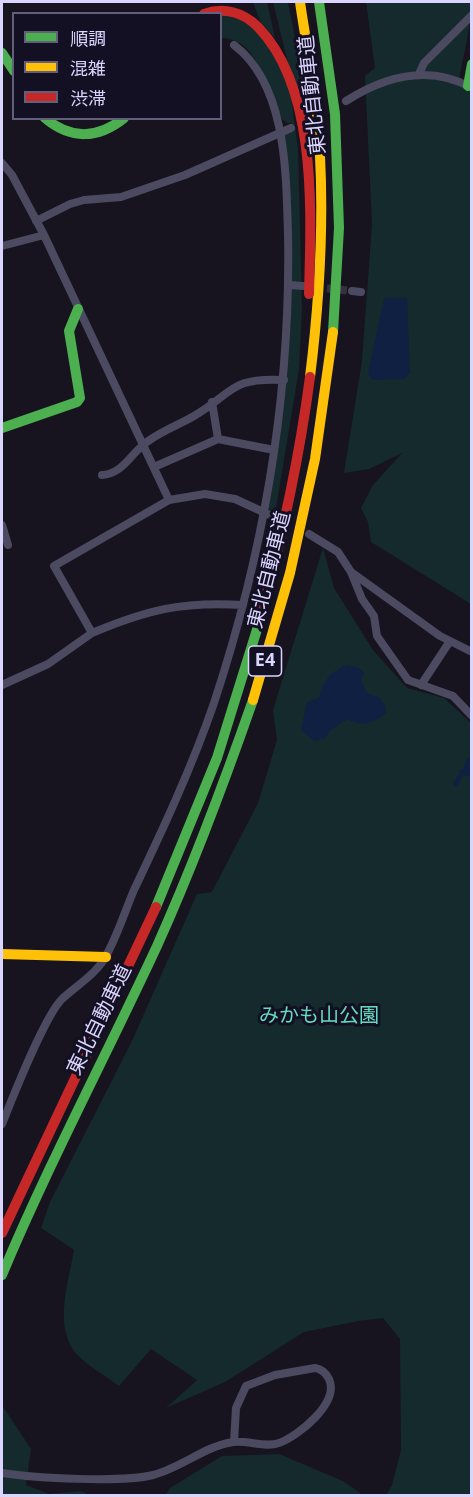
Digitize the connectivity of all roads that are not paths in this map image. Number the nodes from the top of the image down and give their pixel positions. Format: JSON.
{"nodes":[{"id":1,"x":300,"y":2,"type":"edge"},
{"id":2,"x":319,"y":2,"type":"edge"},
{"id":3,"x":217,"y":12,"type":"edge"},
{"id":4,"x":471,"y":15,"type":"edge"},
{"id":5,"x":234,"y":45,"type":"dead end"},
{"id":6,"x":2,"y":53,"type":"edge"},
{"id":7,"x":471,"y":64,"type":"edge"},
{"id":8,"x":12,"y":68,"type":"edge"},
{"id":9,"x":419,"y":74,"type":"junction"},
{"id":10,"x":470,"y":87,"type":"edge"},
{"id":11,"x":346,"y":101,"type":"dead end"},
{"id":12,"x":48,"y":120,"type":"edge"},
{"id":13,"x":121,"y":120,"type":"edge"},
{"id":14,"x":291,"y":128,"type":"dead end"},
{"id":15,"x":280,"y":132,"type":"junction"},
{"id":16,"x":2,"y":163,"type":"edge"},
{"id":17,"x":36,"y":221,"type":"junction"},
{"id":18,"x":44,"y":235,"type":"junction"},
{"id":19,"x":2,"y":246,"type":"edge"},
{"id":20,"x":289,"y":285,"type":"junction"},
{"id":21,"x":303,"y":286,"type":"tunnel mouth"},
{"id":22,"x":78,"y":309,"type":"junction"},
{"id":23,"x":284,"y":380,"type":"junction"},
{"id":24,"x":307,"y":393,"type":"junction"},
{"id":25,"x":212,"y":402,"type":"junction"},
{"id":26,"x":2,"y":428,"type":"edge"},
{"id":27,"x":218,"y":439,"type":"junction"},
{"id":28,"x":143,"y":444,"type":"junction"},
{"id":29,"x":274,"y":450,"type":"junction"},
{"id":30,"x":154,"y":467,"type":"junction"},
{"id":31,"x":102,"y":475,"type":"dead end"},
{"id":32,"x":169,"y":500,"type":"junction"},
{"id":33,"x":263,"y":512,"type":"junction"},
{"id":34,"x":274,"y":517,"type":"dead end"},
{"id":35,"x":2,"y":525,"type":"edge"},
{"id":36,"x":309,"y":534,"type":"dead end"},
{"id":37,"x":8,"y":545,"type":"dead end"},
{"id":38,"x":351,"y":572,"type":"junction"},
{"id":39,"x":243,"y":605,"type":"junction"},
{"id":40,"x":92,"y":633,"type":"junction"},
{"id":41,"x":450,"y":641,"type":"junction"},
{"id":42,"x":471,"y":652,"type":"edge"},
{"id":43,"x":2,"y":685,"type":"edge"},
{"id":44,"x":421,"y":685,"type":"junction"},
{"id":45,"x":471,"y":716,"type":"edge"},
{"id":46,"x":2,"y":954,"type":"edge"},
{"id":47,"x":106,"y":957,"type":"junction"},
{"id":48,"x":2,"y":1124,"type":"edge"},
{"id":49,"x":2,"y":1233,"type":"edge"},
{"id":50,"x":2,"y":1275,"type":"edge"},
{"id":51,"x":234,"y":1442,"type":"junction"},
{"id":52,"x":2,"y":1473,"type":"edge"}],
"edges":[{"from":1,"to":24,"type":"main road","name":"東北自動車道","number":"E4"},
{"from":2,"to":50,"type":"main road","name":"東北自動車道","number":"E4"},
{"from":3,"to":24,"type":"main road"},
{"from":4,"to":9,"type":"street"},
{"from":5,"to":15,"type":"street"},
{"from":6,"to":8,"type":"main road"},
{"from":7,"to":10,"type":"main road"},
{"from":9,"to":10,"type":"street"},
{"from":9,"to":11,"type":"street"},
{"from":12,"to":13,"type":"main road"},
{"from":14,"to":15,"type":"street"},
{"from":15,"to":17,"type":"street"},
{"from":15,"to":20,"type":"street"},
{"from":16,"to":17,"type":"street"},
{"from":17,"to":18,"type":"street"},
{"from":18,"to":19,"type":"street"},
{"from":18,"to":22,"type":"street"},
{"from":20,"to":21,"type":"street"},
{"from":20,"to":23,"type":"street"},
{"from":22,"to":26,"type":"main road"},
{"from":22,"to":28,"type":"street"},
{"from":23,"to":25,"type":"street"},
{"from":23,"to":29,"type":"street"},
{"from":24,"to":49,"type":"main road","name":"東北自動車道","number":"E4"},
{"from":25,"to":27,"type":"street"},
{"from":25,"to":28,"type":"street"},
{"from":27,"to":29,"type":"street"},
{"from":27,"to":30,"type":"street"},
{"from":28,"to":30,"type":"street"},
{"from":28,"to":31,"type":"street"},
{"from":29,"to":33,"type":"street"},
{"from":30,"to":32,"type":"street"},
{"from":32,"to":33,"type":"street"},
{"from":32,"to":40,"type":"street"},
{"from":33,"to":34,"type":"street"},
{"from":33,"to":39,"type":"street"},
{"from":35,"to":37,"type":"street"},
{"from":36,"to":38,"type":"street"},
{"from":38,"to":41,"type":"street"},
{"from":38,"to":44,"type":"street"},
{"from":39,"to":40,"type":"street"},
{"from":39,"to":47,"type":"street"},
{"from":40,"to":43,"type":"street"},
{"from":41,"to":42,"type":"street"},
{"from":41,"to":44,"type":"street"},
{"from":44,"to":45,"type":"street"},
{"from":46,"to":47,"type":"main road"},
{"from":47,"to":48,"type":"street"},
{"from":51,"to":51,"type":"street"},
{"from":51,"to":52,"type":"street"}]}
